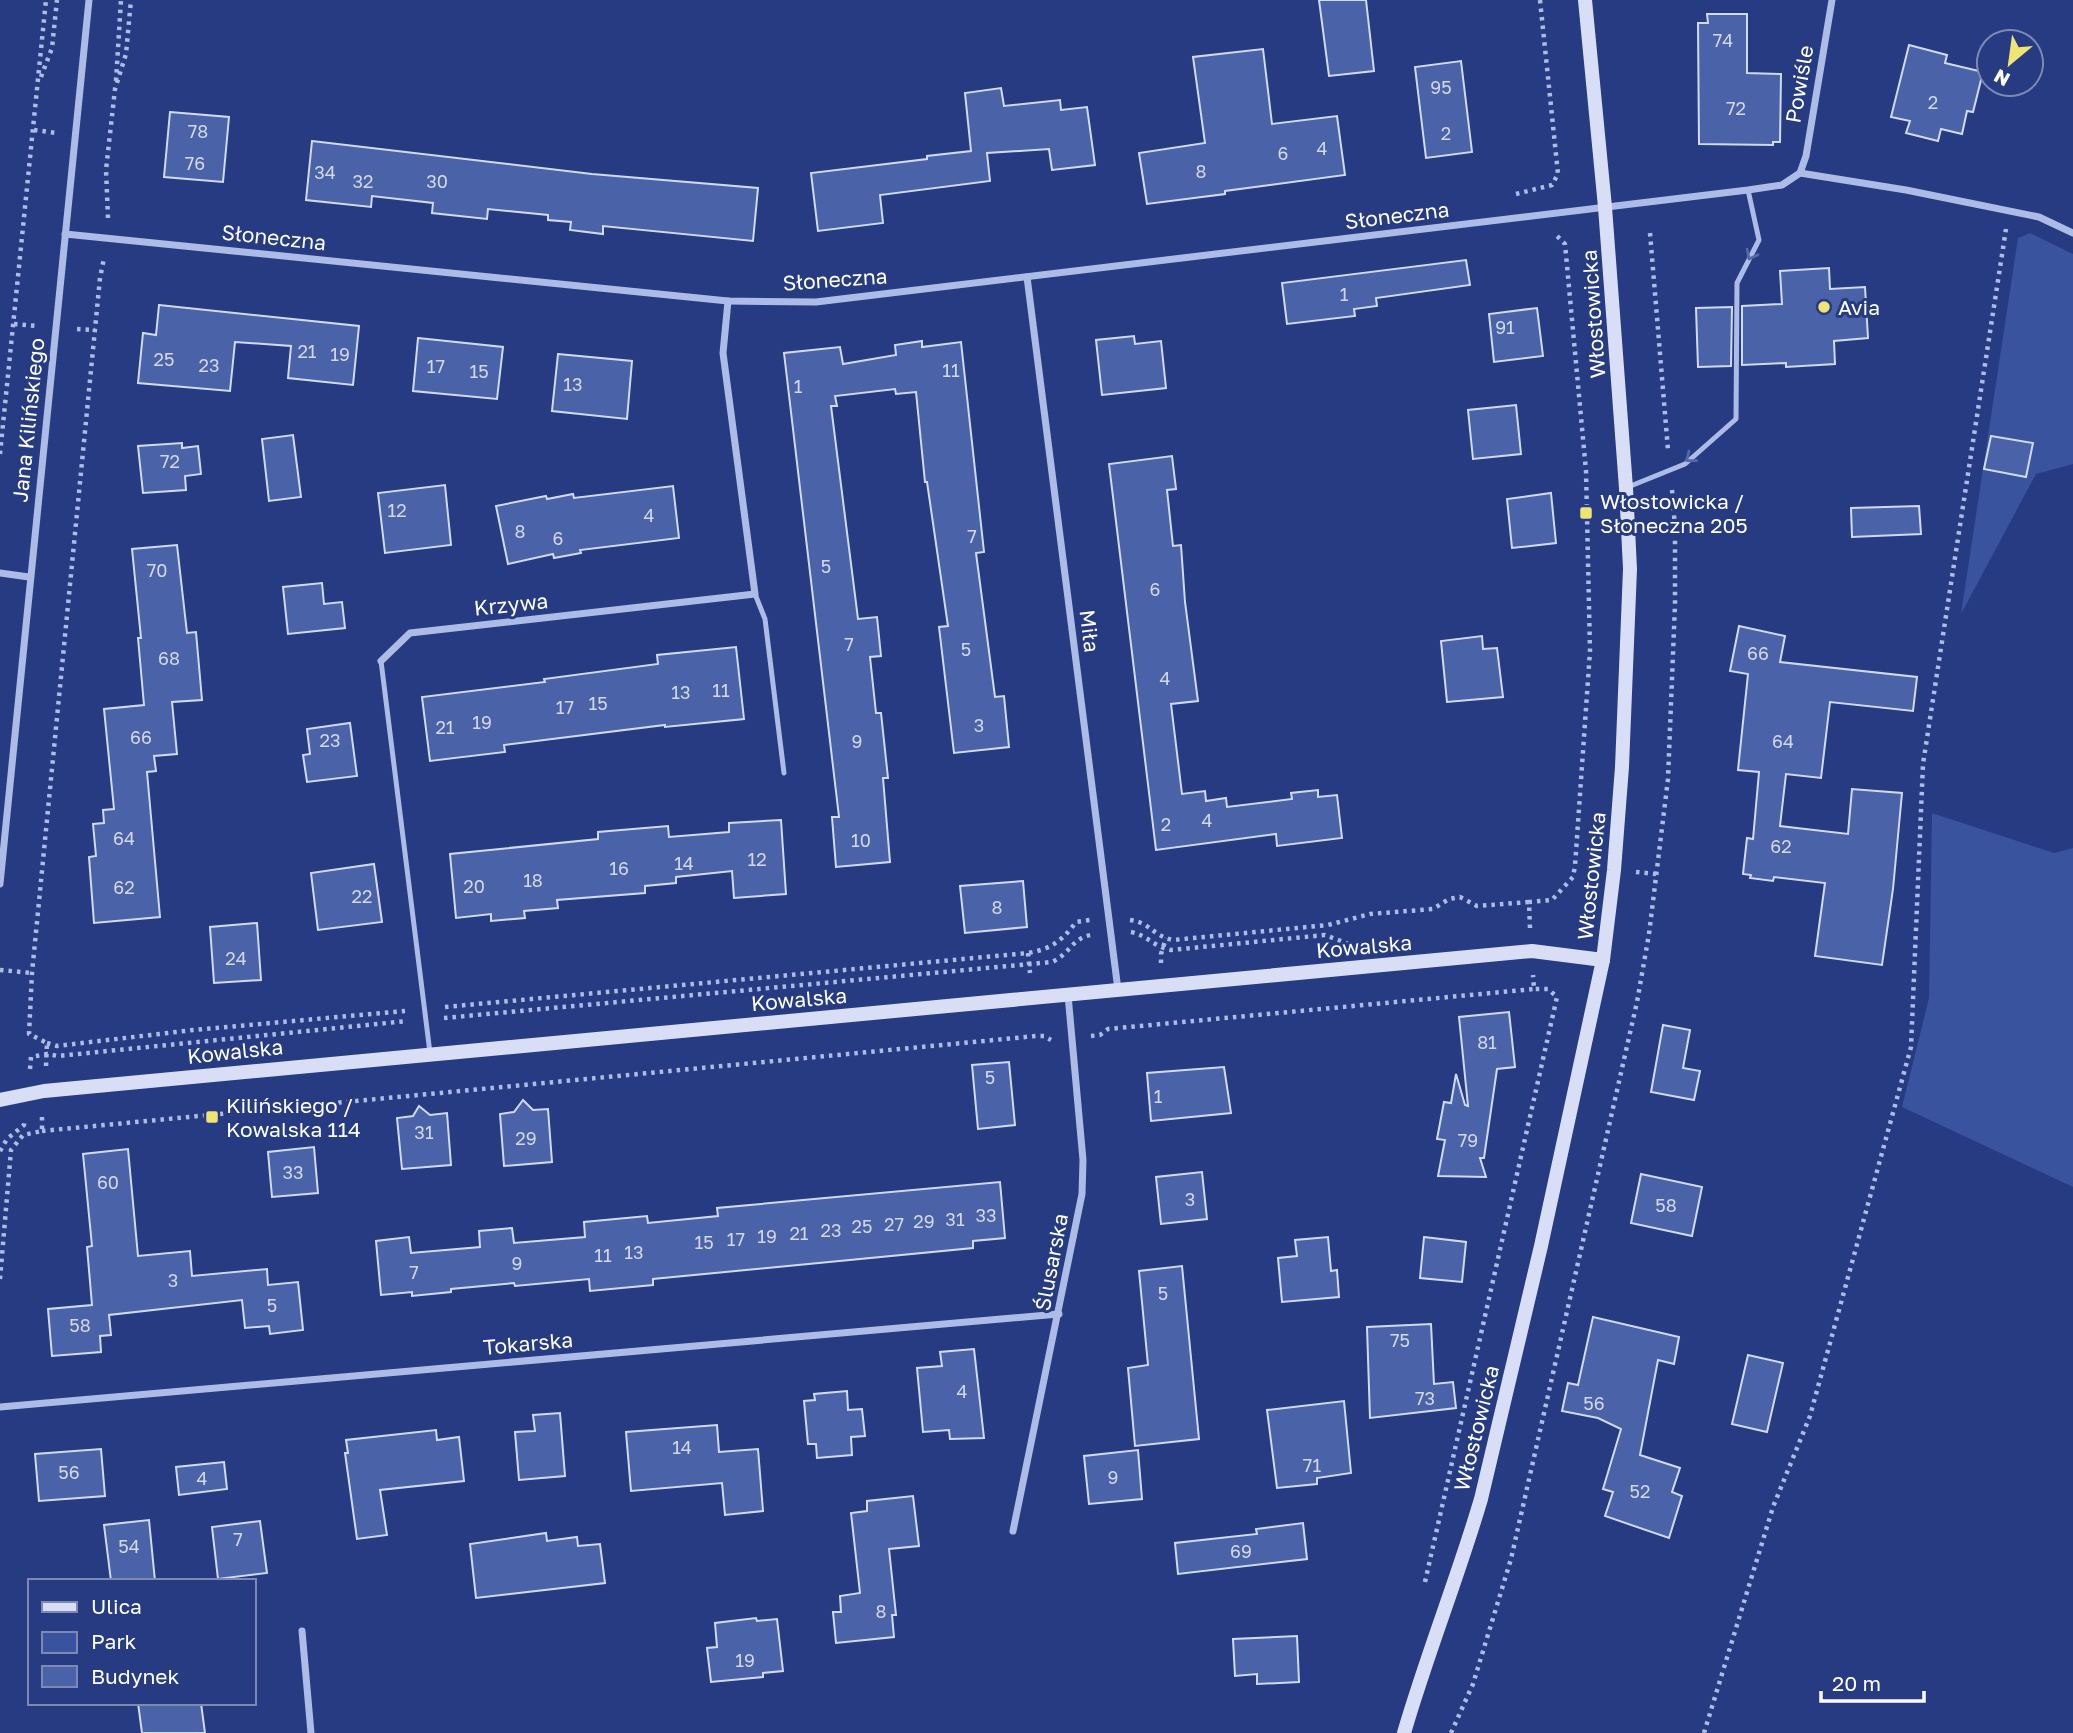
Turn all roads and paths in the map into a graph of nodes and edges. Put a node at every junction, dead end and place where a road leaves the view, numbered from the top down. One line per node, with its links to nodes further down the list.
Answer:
1 (46, 0): 9 (path)
2 (57, 0): 9 (path)
3 (89, 0): 17 (street, Jana Kilińskiego)
4 (121, 0): 10 (path)
5 (131, 0): 10 (path)
6 (1540, 0): 15 (path)
7 (1585, 0): 13 (main road, Włostowicka)
8 (1832, 0): 11 (street, Powiśle)
9 (39, 81): 22 (path)
10 (115, 89): 19 (path)
11 (1800, 173): 12 (street, Słoneczna); 14 (street)
12 (1748, 190): 13 (street, Słoneczna); 23 (lane, one-way to 23)
13 (1605, 206): 15 (street, Słoneczna); 23 (main road, Włostowicka)
14 (2008, 211): 16 (street); 63 (path)
15 (1515, 218): 20 (street, Słoneczna)
16 (2073, 233)
17 (65, 234): 19 (street, Słoneczna); 25 (street, Jana Kilińskiego)
18 (1544, 236): 30 (path)
19 (106, 237): 21 (street, Słoneczna); 37 (path)
20 (1027, 277): 21 (street, Słoneczna); 31 (street, Miła)
21 (728, 301): 26 (street)
22 (0, 454)
23 (1626, 488): 35 (main road, Włostowicka)
24 (0, 573): 25 (street)
25 (29, 577): 29 (street, Jana Kilińskiego)
26 (755, 594): 27 (street, Krzywa); 28 (lane)
27 (382, 661): 41 (lane, Krzywa)
28 (784, 773)
29 (0, 884)
30 (1529, 902): 31 (path); 34 (path)
31 (1109, 918): 32 (street, Miła); 41 (path)
32 (1111, 933): 33 (path); 39 (street, Miła); 42 (path)
33 (1304, 937)
34 (1532, 951): 35 (main road, Kowalska); 38 (path); 39 (main road, Kowalska)
35 (1603, 960): 62 (main road, Włostowicka)
36 (0, 970): 37 (path)
37 (32, 973): 44 (path)
38 (1534, 989): 43 (path); 59 (path)
39 (1118, 990): 40 (main road, Kowalska)
40 (1068, 995): 43 (street, Ślusarska); 45 (main road, Kowalska)
41 (425, 1009): 42 (lane, Krzywa); 44 (path)
42 (426, 1020): 45 (lane, Krzywa); 46 (path)
43 (1072, 1038): 51 (path); 56 (street, Ślusarska)
44 (47, 1043): 46 (path)
45 (430, 1053): 48 (main road, Kowalska)
46 (47, 1054): 47 (path); 48 (path)
47 (31, 1057)
48 (44, 1091): 49 (main road, Kowalska); 51 (path)
49 (0, 1101)
50 (24, 1125): 52 (path)
51 (42, 1131): 54 (path)
52 (0, 1150)
53 (0, 1195): 54 (path)
54 (8, 1195): 55 (path)
55 (0, 1279)
56 (1059, 1314): 57 (street, Tokarska); 58 (street, Ślusarska)
57 (0, 1407)
58 (1013, 1531)
59 (1423, 1592)
60 (302, 1631): 61 (street)
61 (311, 1733)
62 (1404, 1733)
63 (1704, 1733)

